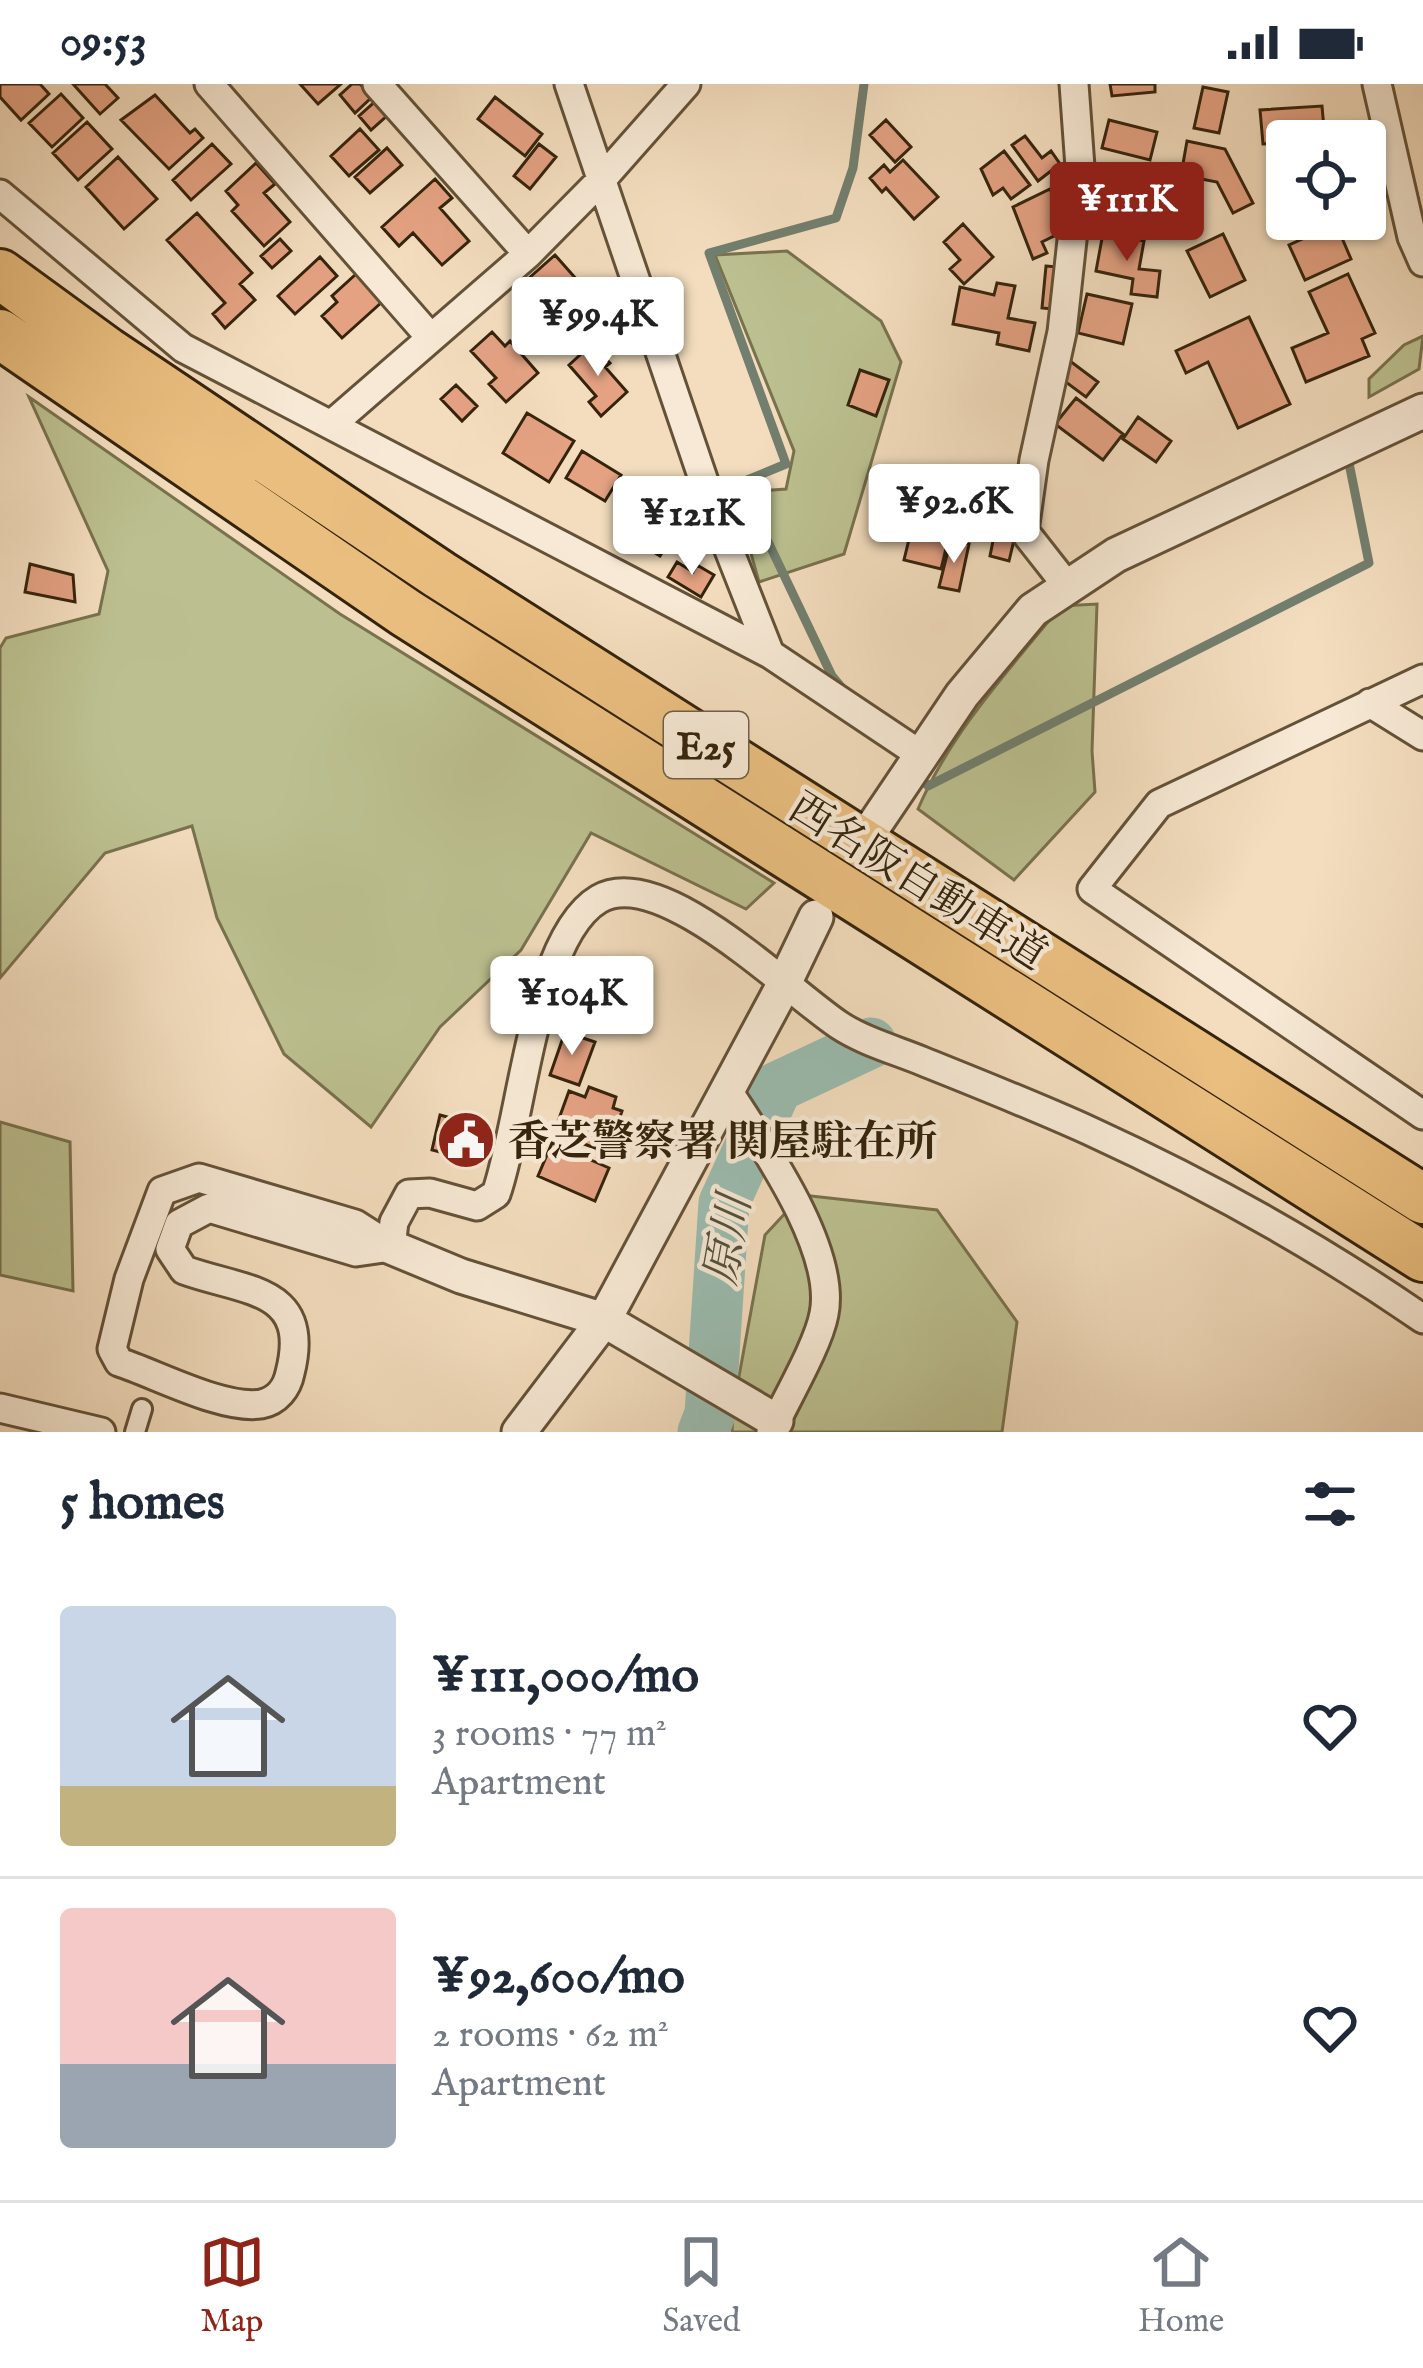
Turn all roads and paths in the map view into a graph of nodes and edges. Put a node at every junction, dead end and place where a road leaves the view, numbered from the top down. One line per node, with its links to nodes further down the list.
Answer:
1 (208, 84): 13 (street)
2 (377, 84): 10 (street)
3 (569, 84): 7 (street)
4 (686, 84): 7 (street)
5 (1074, 84): 16 (street)
6 (1377, 84): 9 (street)
7 (603, 178): 10 (street); 17 (street)
8 (0, 194): 15 (street)
9 (1419, 244)
10 (528, 254): 13 (street)
11 (0, 274): 27 (highway, 西名阪自動車道 / E25)
12 (0, 334): 29 (highway, 西名阪自動車道 / E25)
13 (431, 338): 15 (street)
14 (1423, 411): 16 (street)
15 (331, 425): 17 (street)
16 (1068, 587): 21 (street)
17 (770, 654): 21 (street)
18 (1423, 679): 19 (street)
19 (1370, 703): 20 (street); 26 (street)
20 (1423, 736)
21 (921, 755): 22 (street)
22 (871, 830)
23 (817, 916): 24 (street)
24 (785, 982): 25 (street); 28 (street); 30 (street)
25 (727, 1089): 31 (street); 34 (street)
26 (1419, 1105)
27 (1423, 1199)
28 (392, 1247): 28 (street); 31 (street)
29 (1423, 1258)
30 (1423, 1319)
31 (604, 1320): 34 (street); 37 (street)
32 (0, 1408): 35 (street)
33 (142, 1408): 36 (street)
34 (773, 1426)
35 (101, 1432)
36 (135, 1432)
37 (519, 1432)

